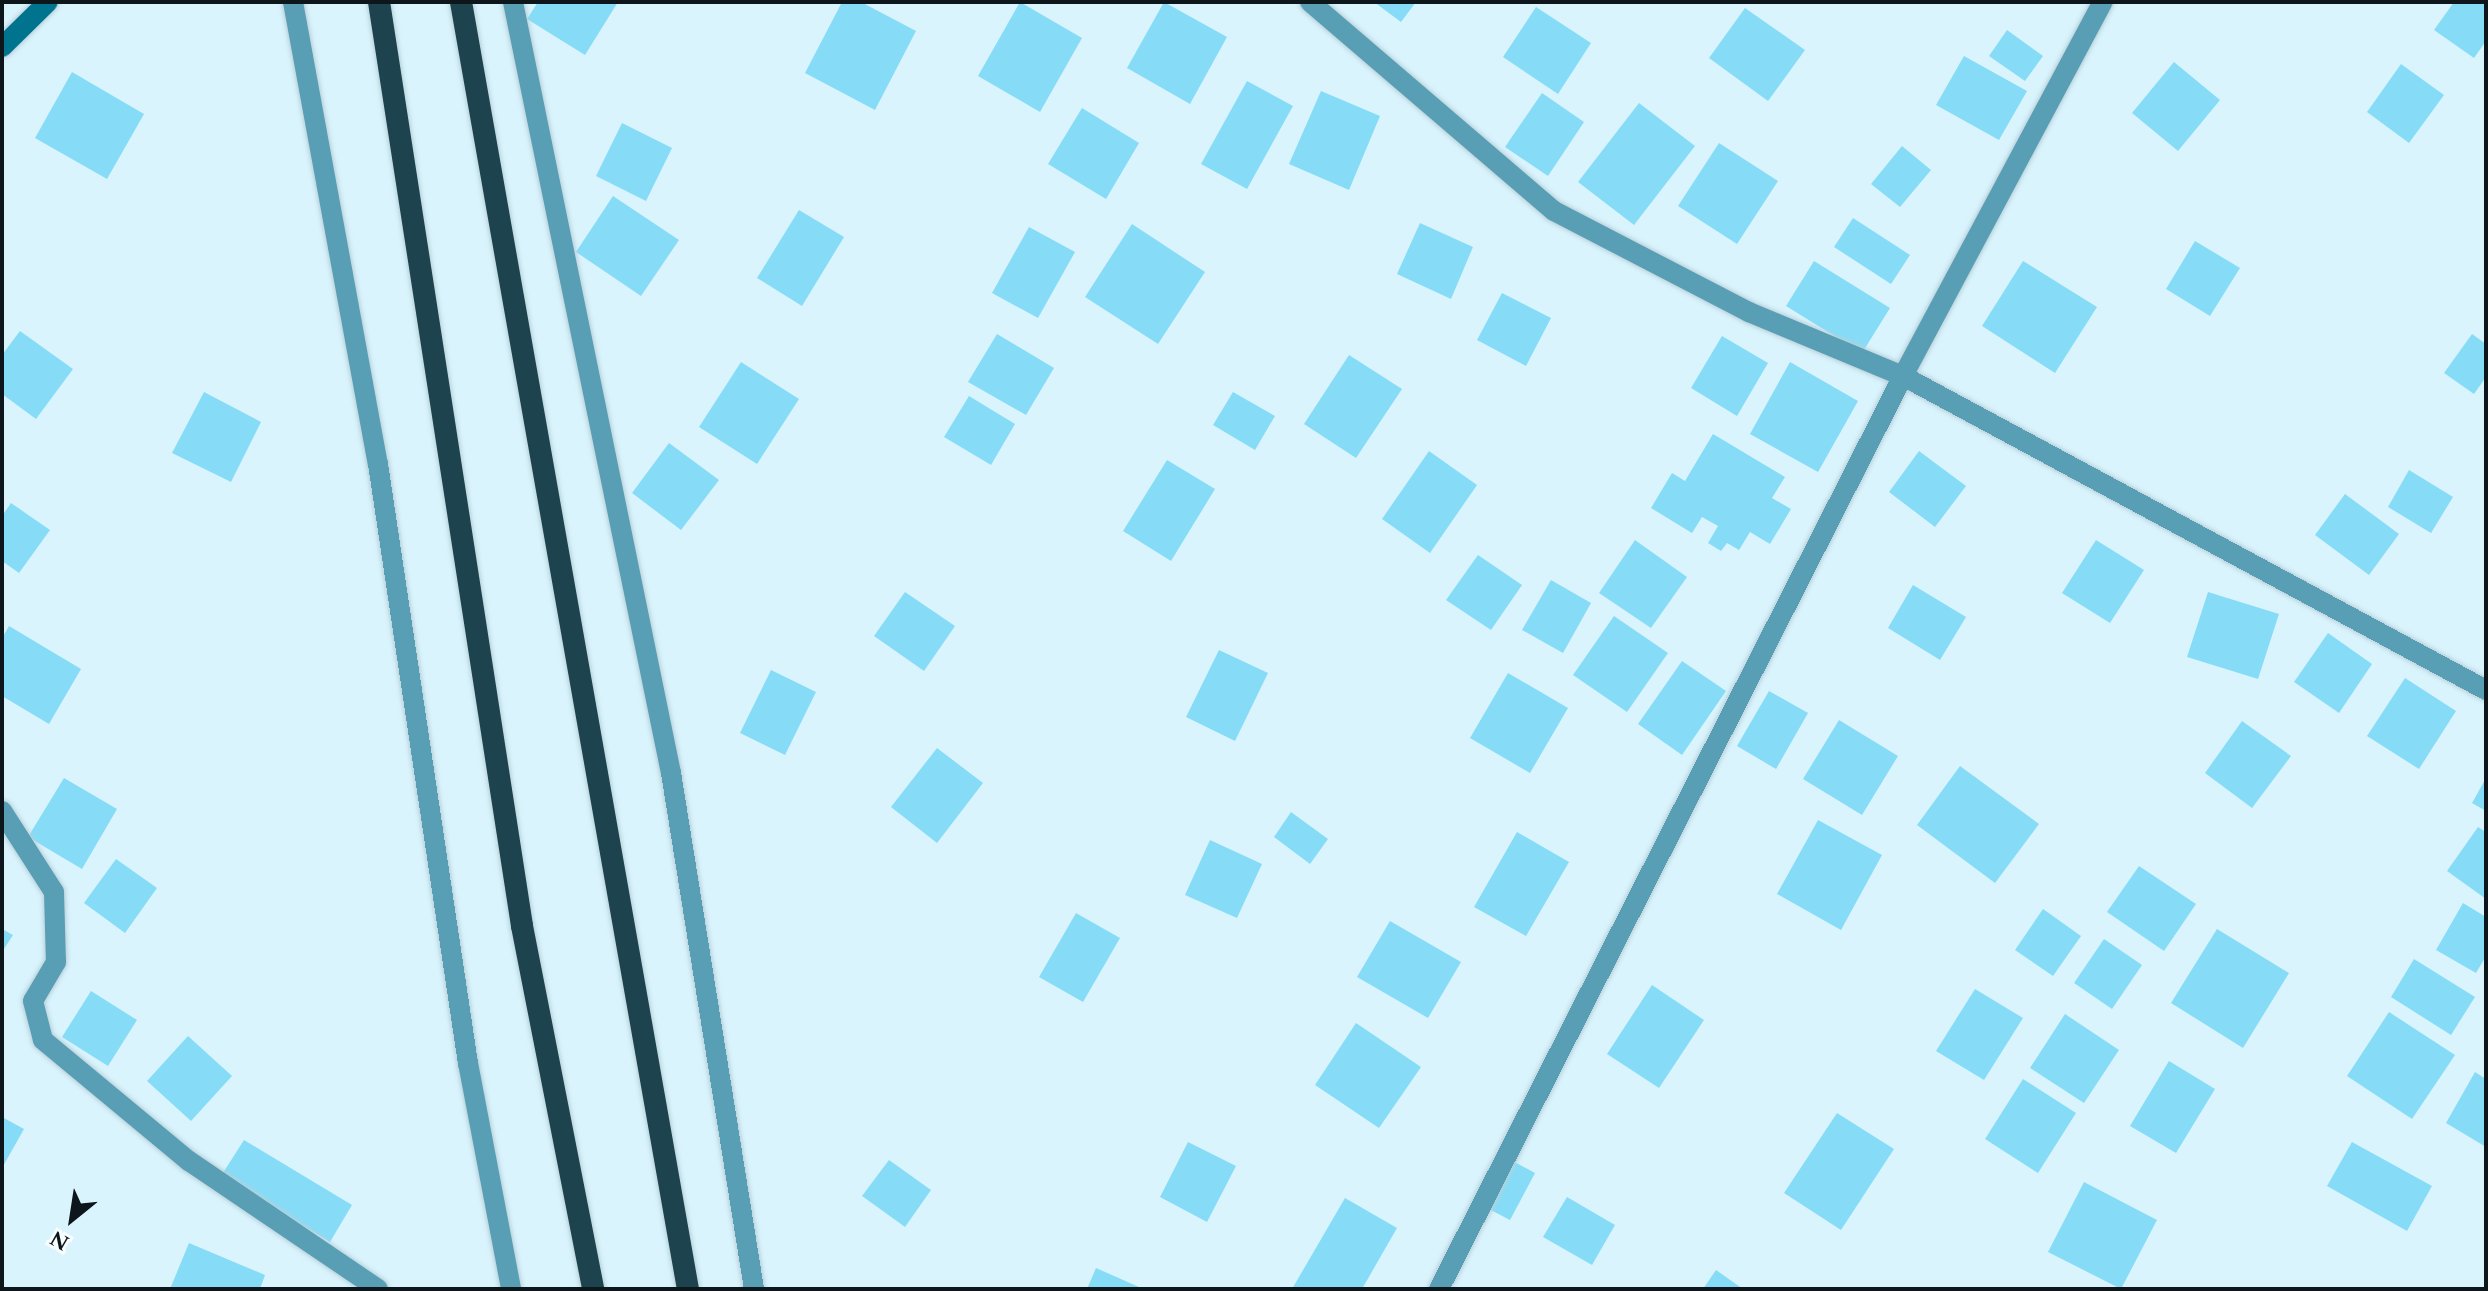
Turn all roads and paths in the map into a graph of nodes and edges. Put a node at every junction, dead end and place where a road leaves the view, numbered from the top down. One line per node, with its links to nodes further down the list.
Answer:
1 (48, 2): 8 (main road)
2 (293, 2): 13 (street)
3 (379, 2): 14 (highway)
4 (461, 2): 15 (highway)
5 (513, 2): 16 (street)
6 (1310, 2): 9 (street)
7 (2103, 2): 9 (street)
8 (2, 47)
9 (1903, 376): 10 (street); 17 (street)
10 (2486, 690)
11 (2, 811): 12 (street)
12 (378, 1289)
13 (511, 1289)
14 (593, 1289)
15 (688, 1289)
16 (754, 1289)
17 (1439, 1289)

